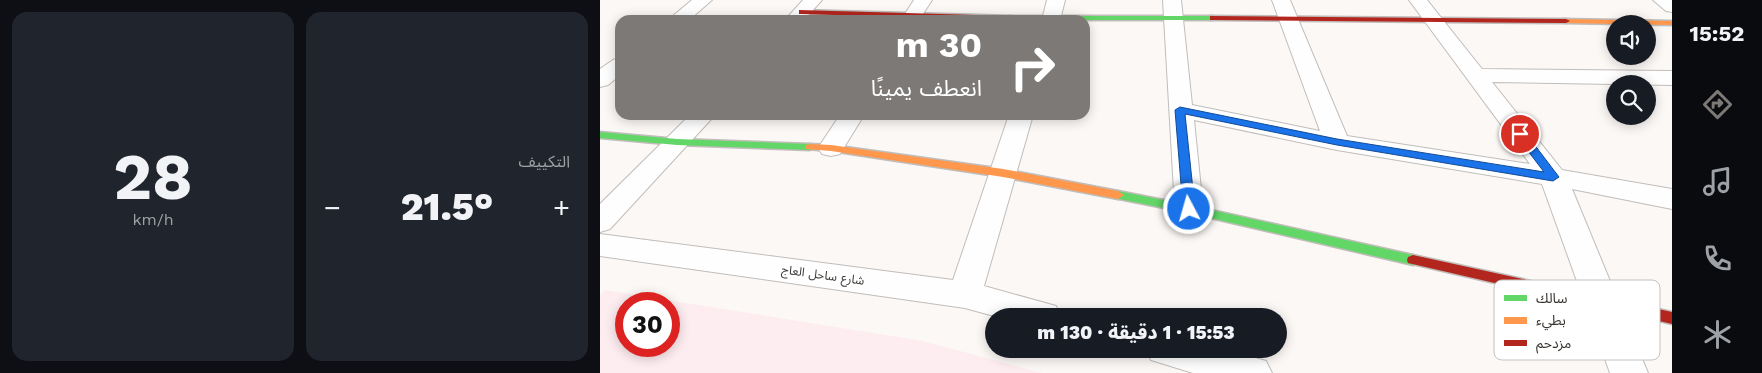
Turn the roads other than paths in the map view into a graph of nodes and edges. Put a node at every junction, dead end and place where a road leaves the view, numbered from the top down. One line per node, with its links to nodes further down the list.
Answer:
1 (703, 0): 10 (street)
2 (1056, 0): 12 (street)
3 (1662, 0): 4 (street)
4 (1672, 7)
5 (1173, 8): 6 (street); 13 (street); 21 (street)
6 (1284, 9): 7 (street); 27 (street)
7 (1425, 9): 14 (street); 18 (street)
8 (803, 11): 9 (street)
9 (915, 12): 11 (street)
10 (684, 15)
11 (973, 15)
12 (1052, 15)
13 (1090, 15)
14 (1672, 23)
15 (600, 54): 16 (street)
16 (615, 55)
17 (615, 68): 20 (street)
18 (1476, 75): 19 (street); 30 (street)
19 (1672, 78)
20 (600, 80)
21 (1180, 110): 27 (street); 32 (street)
22 (698, 120): 26 (street)
23 (849, 120): 28 (street)
24 (1019, 120): 29 (street)
25 (600, 135): 26 (street)
26 (677, 142): 28 (street); 33 (street)
27 (1337, 142): 30 (street)
28 (831, 148): 29 (street)
29 (1002, 173): 32 (street); 37 (street)
30 (1553, 177): 31 (street); 36 (street)
31 (1672, 199)
32 (1189, 209): 35 (street)
33 (600, 222)
34 (600, 245): 37 (street, شارع ساحل العاج)
35 (1499, 280)
36 (1594, 280)
37 (965, 295): 38 (street, شارع ساحل العاج)
38 (1014, 308)
39 (1197, 358): 41 (street)
40 (1624, 360): 42 (street)
41 (1253, 373)
42 (1629, 373)

